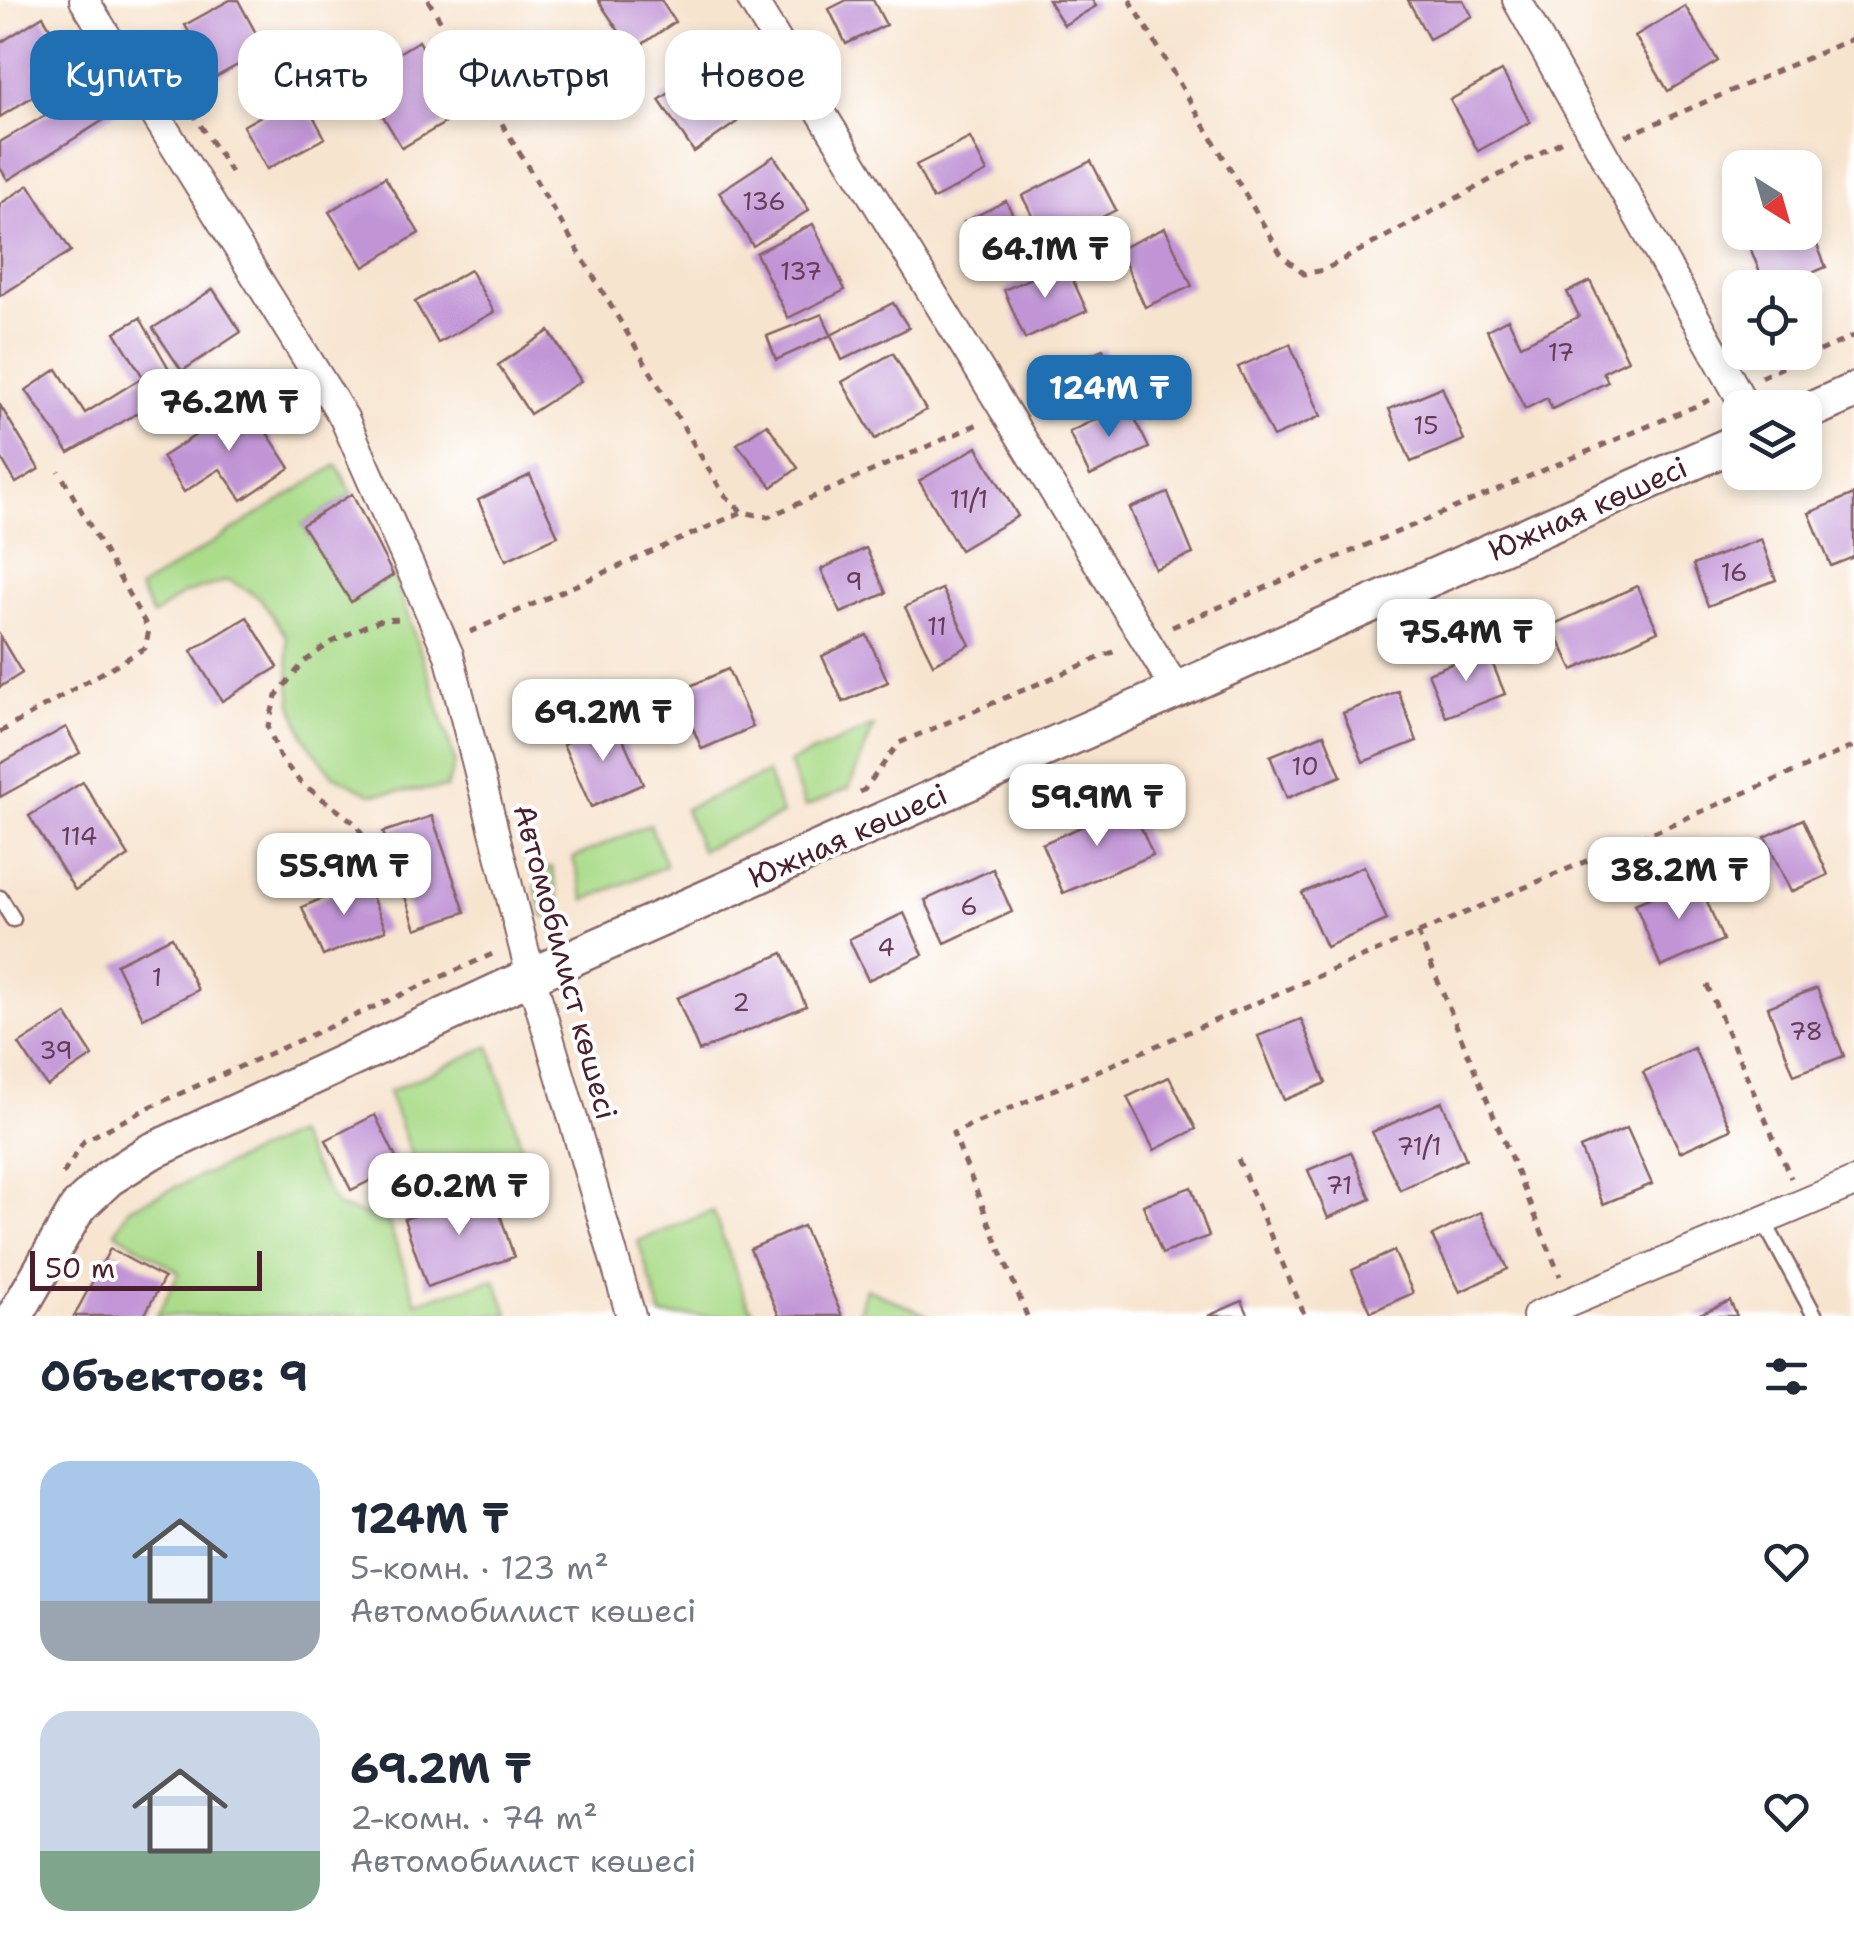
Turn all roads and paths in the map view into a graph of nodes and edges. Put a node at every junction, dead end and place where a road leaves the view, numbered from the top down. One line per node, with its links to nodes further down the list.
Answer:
1 (84, 0): 18 (street, Автомобилист көшесі)
2 (428, 0): 17 (path)
3 (752, 0): 14 (street)
4 (1130, 0): 7 (path)
5 (1517, 0): 7 (street)
6 (1854, 38): 7 (path)
7 (1594, 137): 9 (street)
8 (1854, 336): 10 (path)
9 (1736, 390)
10 (1755, 390)
11 (1854, 391): 13 (street)
12 (1722, 405): 19 (path)
13 (1822, 405)
14 (1006, 411): 17 (path); 19 (street)
15 (1722, 450): 20 (street, Южная көшесі)
16 (59, 471): 21 (path)
17 (742, 512): 18 (path)
18 (442, 638): 24 (path); 28 (street, Автомобилист көшесі)
19 (1144, 639): 20 (street); 23 (path)
20 (1176, 691): 29 (street, Южная көшесі)
21 (0, 732)
22 (1854, 746): 27 (path)
23 (846, 798)
24 (367, 865)
25 (0, 898): 26 (lane)
26 (14, 919)
27 (1418, 933): 36 (path); 39 (path)
28 (523, 940): 29 (street, Автомобилист көшесі); 32 (path)
29 (531, 976): 37 (street, Южная көшесі); 38 (street, Автомобилист көшесі)
30 (1707, 985): 34 (path)
31 (1238, 1158): 40 (path)
32 (63, 1173)
33 (1854, 1182): 34 (street)
34 (1802, 1203): 35 (street)
35 (1764, 1220): 36 (street); 42 (lane)
36 (1570, 1302): 41 (street)
37 (15, 1316)
38 (632, 1316)
39 (1027, 1316)
40 (1305, 1316)
41 (1537, 1316)
42 (1815, 1316)

